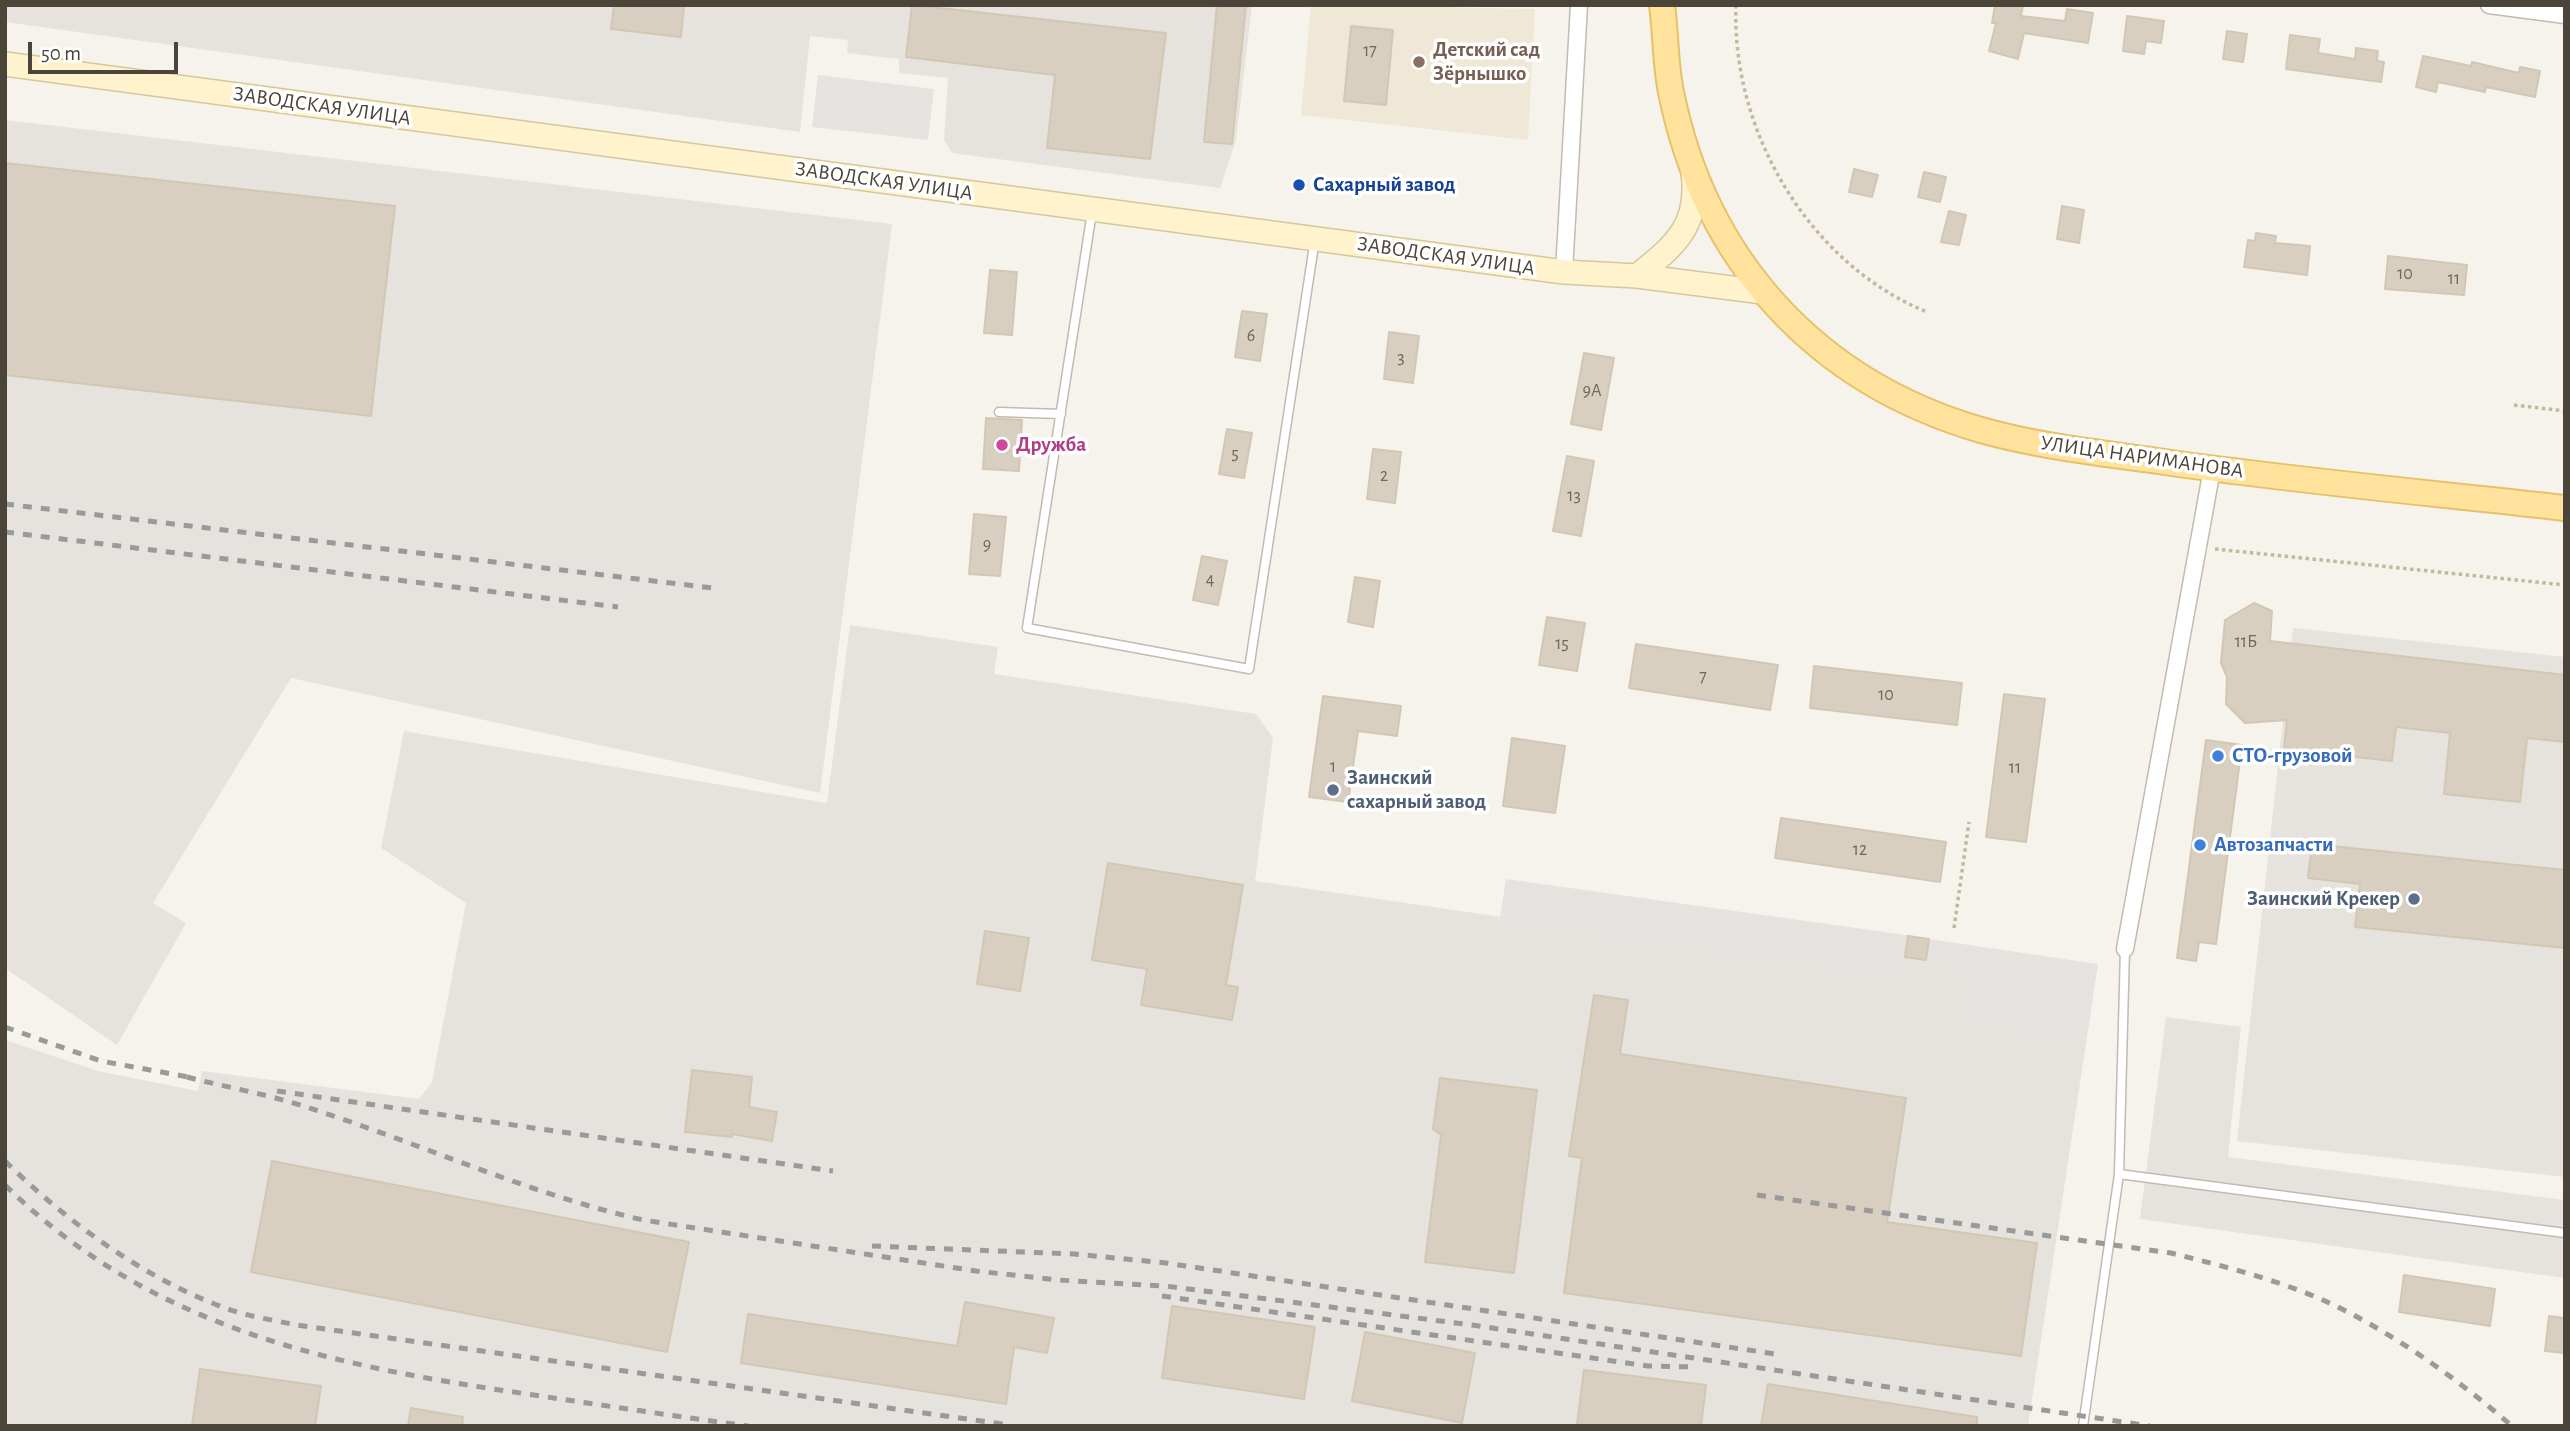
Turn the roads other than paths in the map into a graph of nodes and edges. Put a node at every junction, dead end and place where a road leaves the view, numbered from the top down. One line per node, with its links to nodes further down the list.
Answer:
1 (1579, 5): 9 (street)
2 (1662, 5): 6 (main road, УЛИЦА НАРИМАНОВА)
3 (2489, 5): 4 (street)
4 (2565, 15)
5 (5, 64): 7 (main road, ЗАВОДСКАЯ УЛИЦА)
6 (1692, 166): 10 (main road); 11 (main road, УЛИЦА НАРИМАНОВА)
7 (1092, 209): 8 (main road, ЗАВОДСКАЯ УЛИЦА); 13 (lane)
8 (1315, 238): 9 (main road, ЗАВОДСКАЯ УЛИЦА); 13 (lane)
9 (1564, 272): 10 (main road, ЗАВОДСКАЯ УЛИЦА)
10 (1637, 276): 11 (main road, ЗАВОДСКАЯ УЛИЦА)
11 (1763, 292): 14 (main road, УЛИЦА НАРИМАНОВА)
12 (999, 412): 13 (lane)
13 (1061, 414)
14 (2212, 469): 15 (main road, УЛИЦА НАРИМАНОВА); 16 (street)
15 (2565, 508)
16 (2125, 949): 17 (lane)
17 (2119, 1174): 18 (lane); 19 (lane)
18 (2565, 1233)
19 (2082, 1426)

